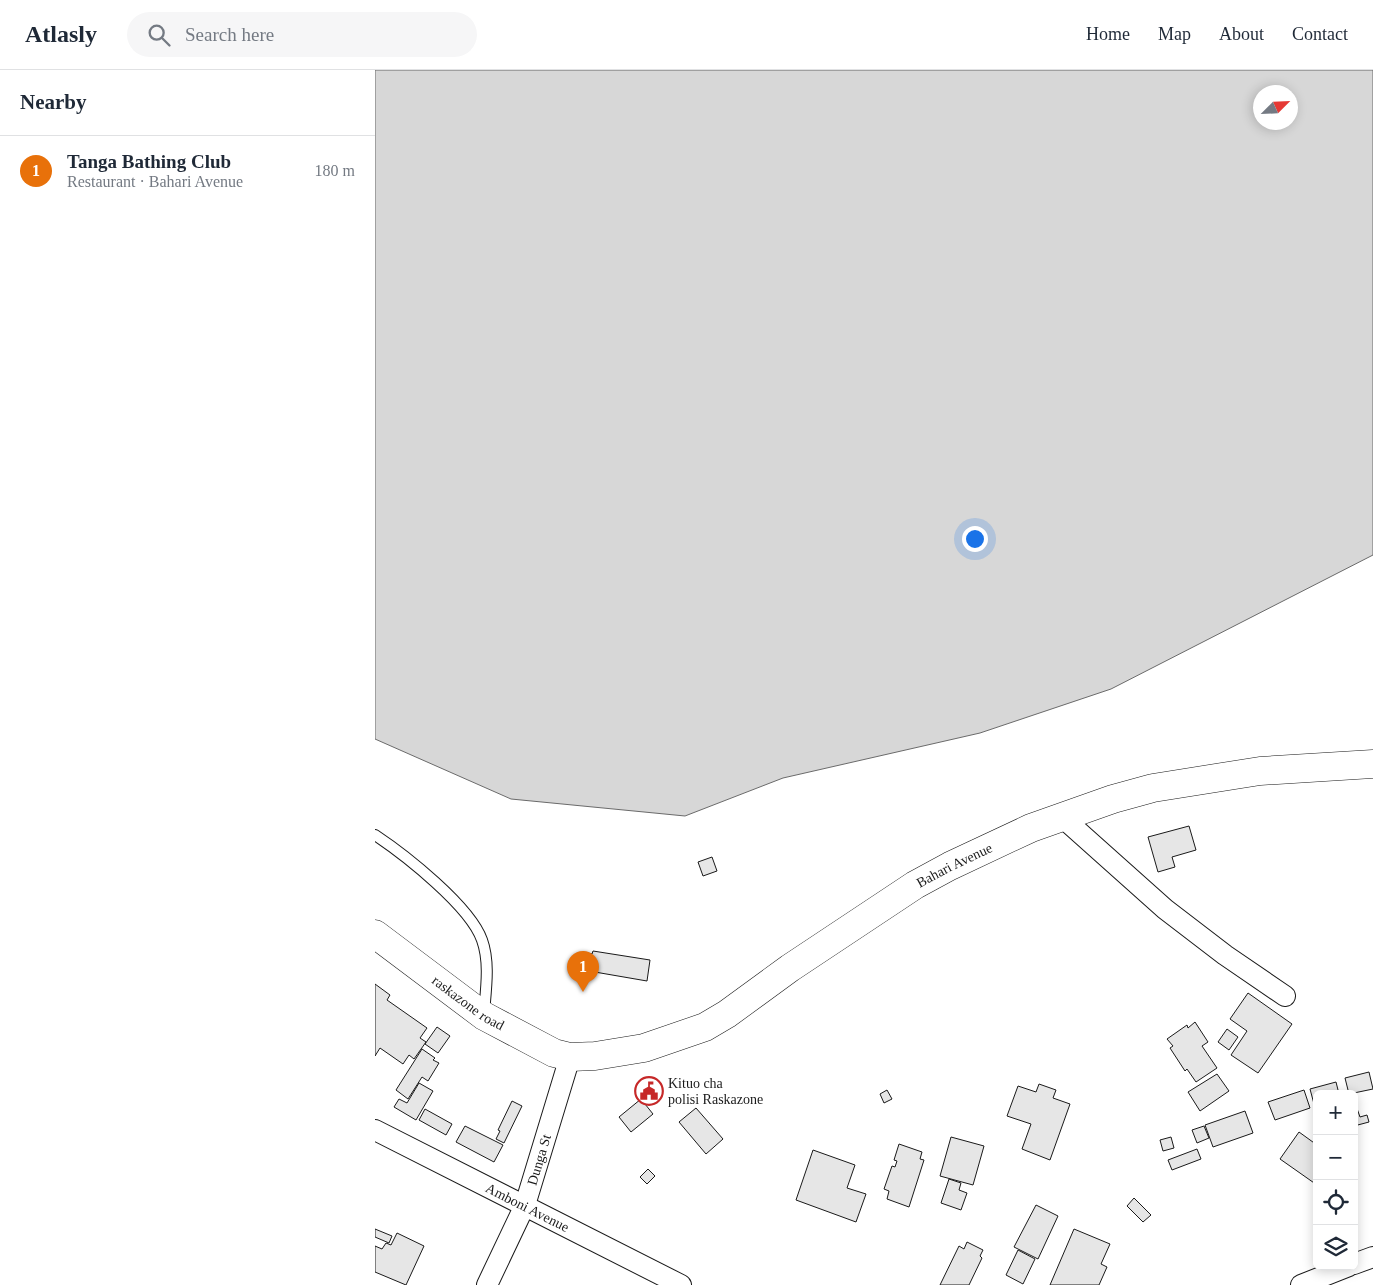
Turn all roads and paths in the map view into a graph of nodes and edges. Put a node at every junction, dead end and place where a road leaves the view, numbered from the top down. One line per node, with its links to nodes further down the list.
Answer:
1 (1373, 764): 2 (street, Bahari Avenue)
2 (1062, 817): 5 (street); 7 (street, Bahari Avenue)
3 (375, 835): 6 (lane)
4 (375, 934): 6 (street, raskazone road)
5 (1285, 996)
6 (484, 1016): 7 (street, raskazone road)
7 (570, 1057): 9 (street, Dunga St)
8 (375, 1130): 9 (street, Amboni Avenue)
9 (525, 1205): 13 (street, Dunga St); 14 (street, Amboni Avenue)
10 (1373, 1257): 11 (street)
11 (1358, 1263)
12 (1339, 1270): 15 (street)
13 (487, 1285)
14 (681, 1285)
15 (1301, 1285)

